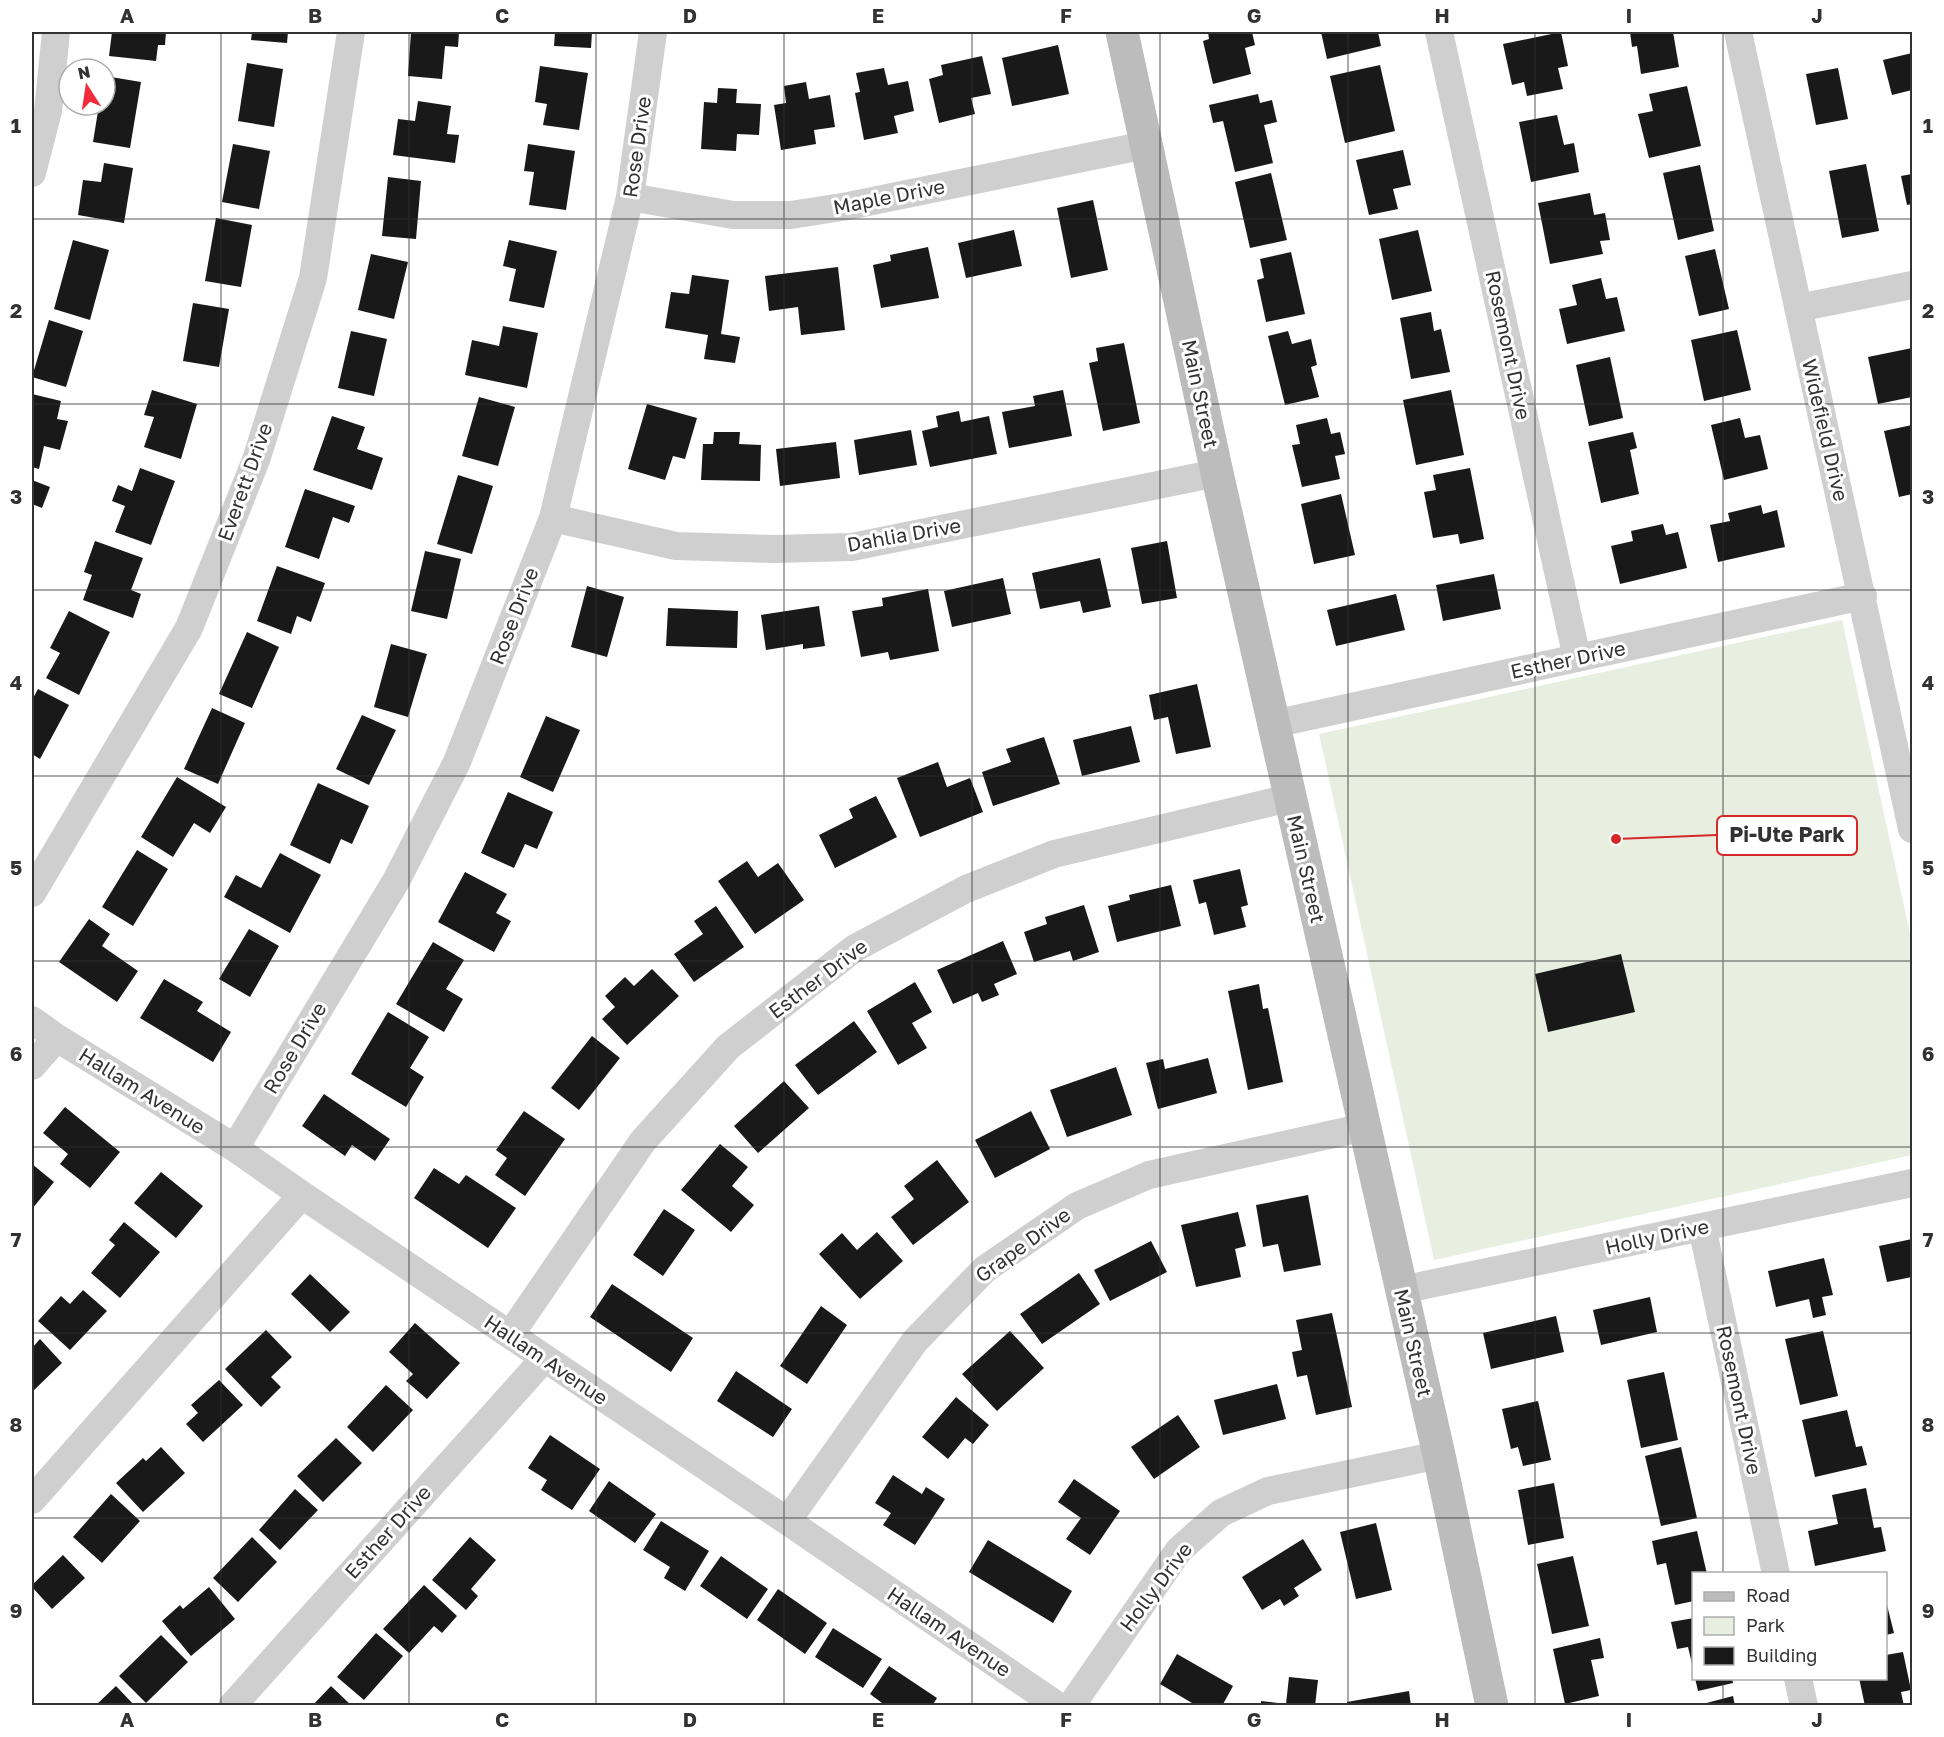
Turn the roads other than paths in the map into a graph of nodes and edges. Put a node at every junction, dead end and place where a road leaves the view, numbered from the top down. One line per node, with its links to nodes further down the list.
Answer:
1 (56, 32): 8 (street)
2 (351, 32): 19 (street, Everett Drive)
3 (653, 32): 9 (street, Rose Drive)
4 (1122, 32): 7 (main road, Main Street)
5 (1439, 32): 15 (street, Rosemont Drive)
6 (1738, 32): 11 (street, Widefield Drive)
7 (1146, 146): 9 (street, Maple Drive); 12 (main road, Main Street)
8 (32, 174)
9 (630, 197): 13 (street, Rose Drive)
10 (1912, 285): 11 (street)
11 (1798, 308): 14 (street, Widefield Drive)
12 (1217, 473): 13 (street, Dahlia Drive); 16 (main road, Main Street)
13 (553, 518): 24 (street, Rose Drive)
14 (1863, 596): 15 (street, Esther Drive); 18 (street, Widefield Drive)
15 (1577, 658): 16 (street, Esther Drive)
16 (1274, 724): 17 (main road, Main Street)
17 (1289, 798): 23 (main road, Main Street); 29 (street, Esther Drive)
18 (1912, 829)
19 (32, 893)
20 (32, 1020): 21 (street, Hallam Avenue)
21 (57, 1038): 22 (street); 24 (street, Hallam Avenue)
22 (32, 1066)
23 (1365, 1127): 28 (main road, Main Street); 33 (street, Grape Drive)
24 (235, 1148): 26 (street, Hallam Avenue)
25 (1912, 1183): 27 (street, Holly Drive)
26 (302, 1195): 29 (street, Hallam Avenue); 32 (street)
27 (1702, 1227): 28 (street, Holly Drive); 34 (street, Rosemont Drive)
28 (1401, 1290): 31 (main road, Main Street)
29 (510, 1335): 30 (street, Hallam Avenue)
30 (544, 1359): 33 (street, Hallam Avenue); 36 (street, Esther Drive)
31 (1439, 1455): 38 (street, Holly Drive); 39 (main road, Main Street)
32 (32, 1500)
33 (787, 1521): 37 (street, Hallam Avenue)
34 (1776, 1572)
35 (1798, 1680): 40 (street)
36 (232, 1706)
37 (1058, 1706)
38 (1071, 1706)
39 (1492, 1706)
40 (1804, 1706)

